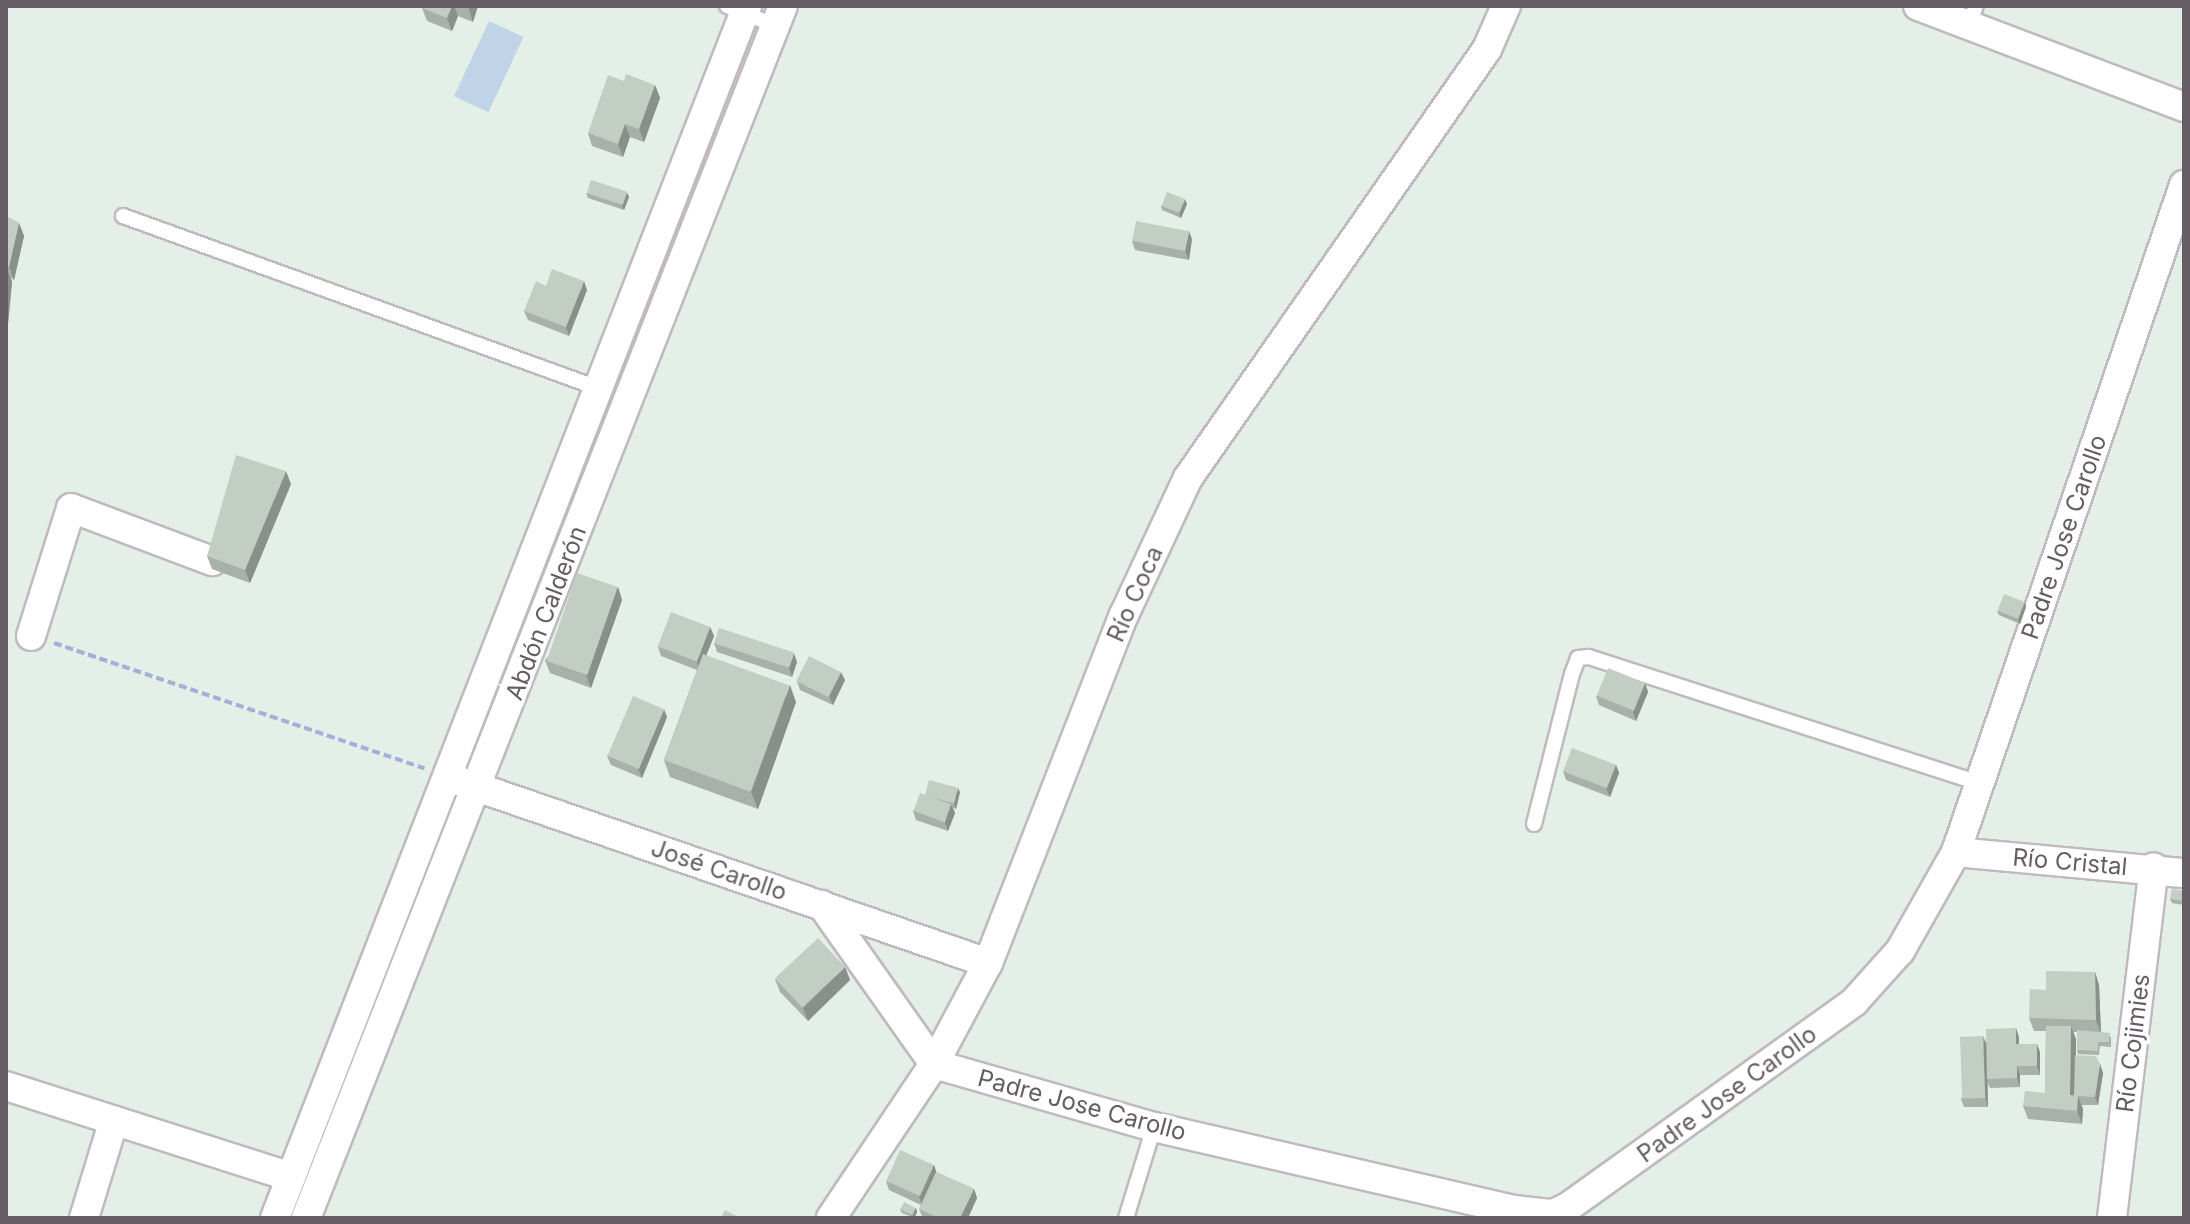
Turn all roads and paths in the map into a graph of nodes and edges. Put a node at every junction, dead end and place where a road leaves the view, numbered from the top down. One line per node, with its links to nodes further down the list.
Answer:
1 (1506, 6): 20 (street, Río Coca)
2 (1918, 6): 5 (street)
3 (739, 8): 4 (lane); 9 (street, Abdón Calderón)
4 (779, 16): 14 (street, Abdón Calderón)
5 (1972, 16): 6 (street)
6 (2184, 107)
7 (2184, 185): 13 (street, Padre Jose Carollo)
8 (123, 216): 9 (lane)
9 (598, 388): 12 (street, Abdón Calderón)
10 (212, 561): 11 (street)
11 (31, 636): 12 (path)
12 (450, 777): 14 (street, José Carollo); 25 (street, Abdón Calderón)
13 (1980, 783): 15 (lane); 16 (street, Padre Jose Carollo)
14 (478, 788): 19 (street, José Carollo); 29 (street, Abdón Calderón)
15 (1534, 824)
16 (1956, 852): 17 (street, Río Cristal); 26 (street, Padre Jose Carollo)
17 (2154, 868): 18 (street, Río Cristal); 32 (street, Río Cojimies)
18 (2184, 873)
19 (822, 905): 20 (street, José Carollo); 21 (street)
20 (988, 963): 21 (street, Río Coca)
21 (934, 1064): 24 (street, Padre Jose Carollo); 30 (street, Río Coca)
22 (6, 1086): 23 (street)
23 (114, 1120): 25 (street); 27 (street)
24 (1154, 1127): 26 (street, Padre Jose Carollo); 31 (lane)
25 (291, 1177): 28 (street, Abdón Calderón)
26 (1555, 1216)
27 (84, 1218)
28 (275, 1218)
29 (306, 1218)
30 (831, 1218)
31 (1126, 1218)
32 (2112, 1218)

